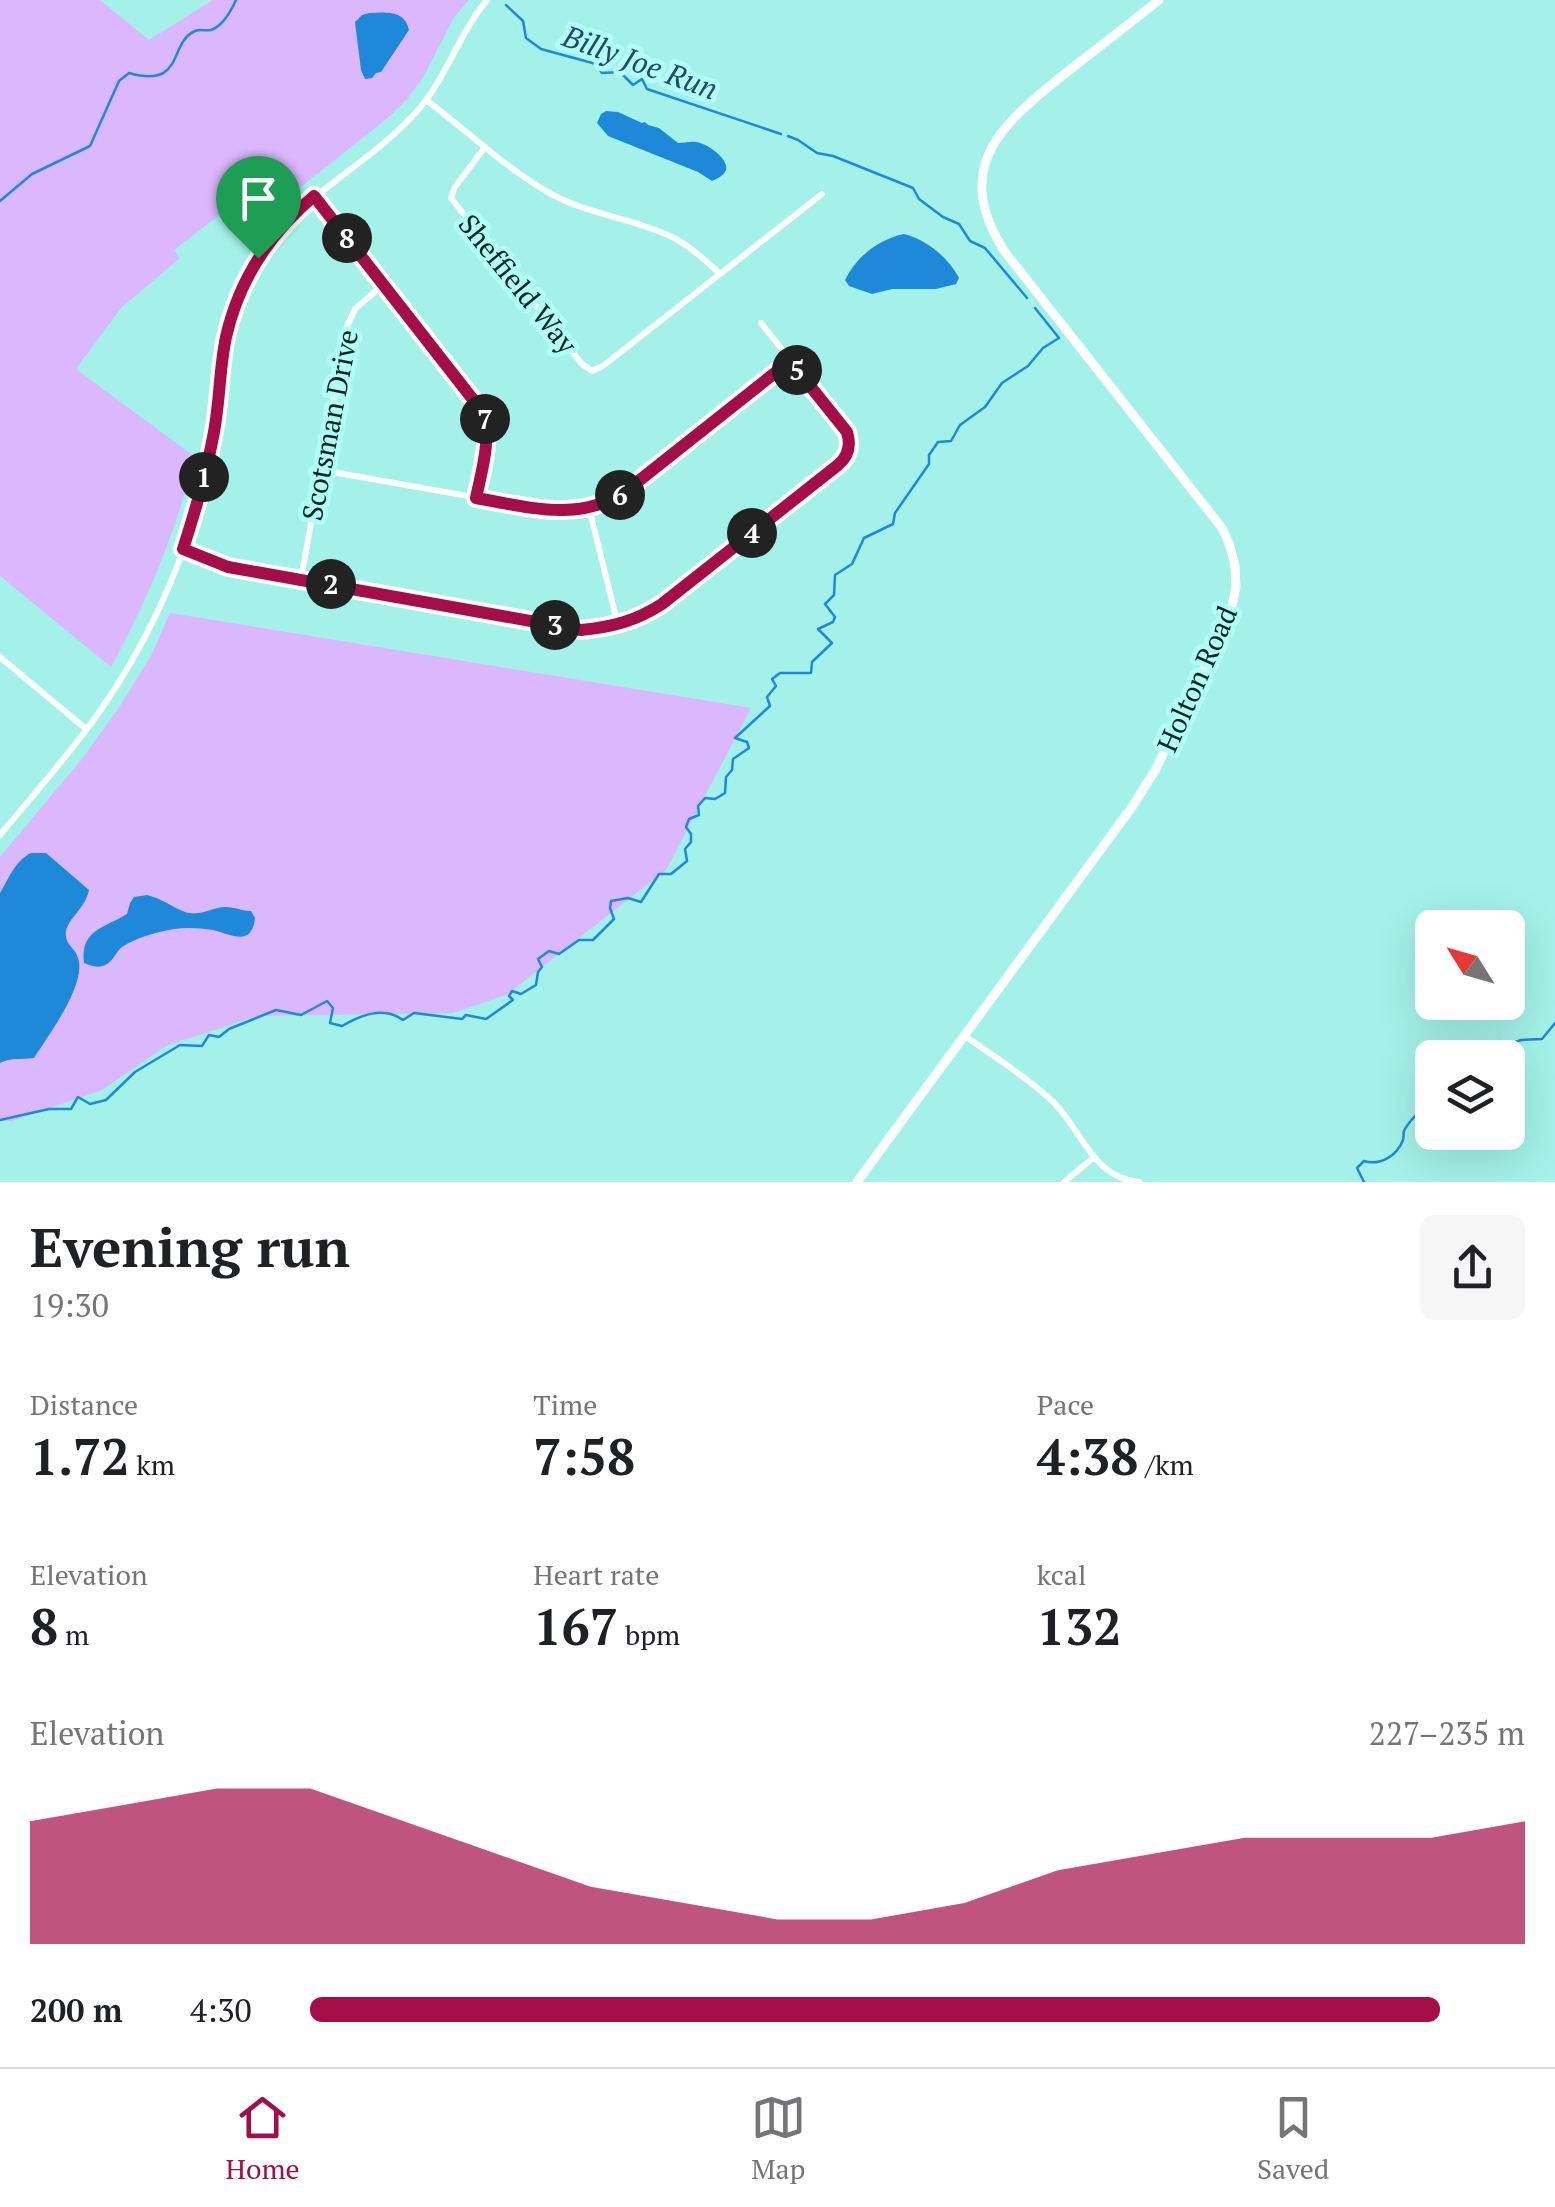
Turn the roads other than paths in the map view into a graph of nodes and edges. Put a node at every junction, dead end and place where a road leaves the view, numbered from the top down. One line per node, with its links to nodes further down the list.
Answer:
1 (486, 0): 3 (street)
2 (1159, 0): 20 (street, Holton Road)
3 (426, 100): 4 (street); 6 (street)
4 (485, 146): 7 (street); 7 (street, Sheffield Way)
5 (822, 194): 7 (street)
6 (314, 196): 8 (street); 14 (street)
7 (720, 274)
8 (384, 284): 11 (street, Scotsman Drive); 12 (street)
9 (761, 323): 10 (street)
10 (790, 361): 13 (street); 16 (street)
11 (321, 470): 12 (street); 15 (street, Scotsman Drive)
12 (476, 498): 13 (street)
13 (589, 508): 16 (street)
14 (183, 549): 15 (street); 18 (street)
15 (301, 579): 16 (street)
16 (618, 625)
17 (0, 657): 18 (street)
18 (86, 730): 19 (street)
19 (0, 835)
20 (966, 1036): 21 (street); 22 (street, Holton Road)
21 (1093, 1158): 23 (street); 24 (street)
22 (858, 1182)
23 (1064, 1182)
24 (1139, 1182)

